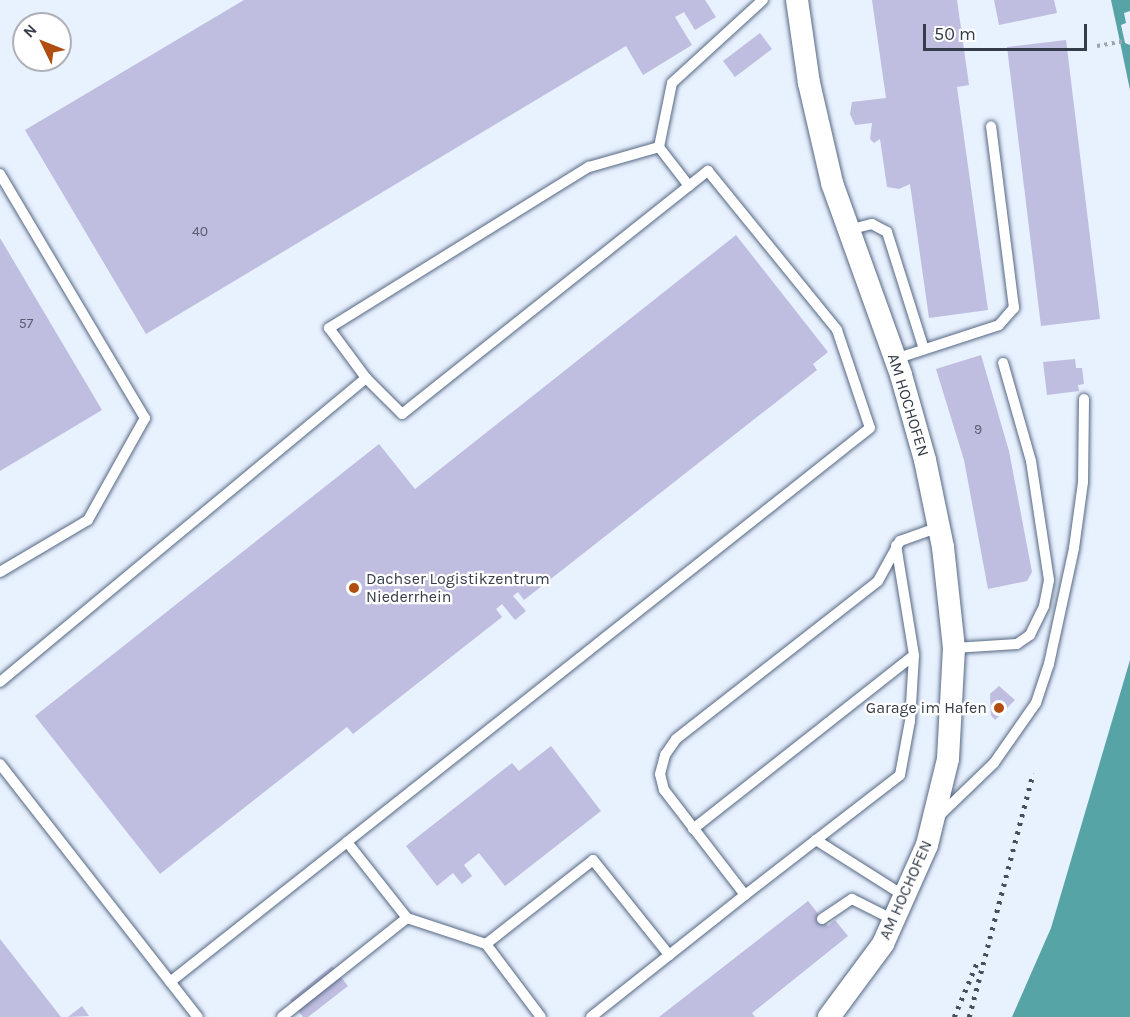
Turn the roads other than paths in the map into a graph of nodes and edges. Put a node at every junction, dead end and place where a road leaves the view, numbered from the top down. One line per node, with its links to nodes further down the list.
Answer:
1 (763, 0): 4 (lane)
2 (797, 0): 7 (street, AM HOCHOFEN)
3 (992, 126): 8 (lane)
4 (659, 147): 6 (lane); 11 (lane)
5 (0, 174): 15 (lane)
6 (689, 186): 11 (lane); 23 (lane)
7 (848, 230): 8 (lane); 9 (street, AM HOCHOFEN)
8 (924, 349): 9 (lane)
9 (895, 358): 13 (street, AM HOCHOFEN)
10 (1003, 363): 16 (lane)
11 (366, 378): 18 (lane)
12 (1084, 399): 20 (lane, AM HOCHOFEN)
13 (939, 527): 14 (lane); 16 (street, AM HOCHOFEN)
14 (896, 545): 17 (lane); 21 (lane)
15 (0, 572)
16 (954, 648): 20 (street, AM HOCHOFEN)
17 (914, 655): 21 (lane); 22 (lane)
18 (0, 682)
19 (0, 764): 31 (lane)
20 (935, 819): 25 (street, AM HOCHOFEN)
21 (693, 829): 24 (lane)
22 (816, 840): 24 (lane); 25 (lane)
23 (347, 842): 26 (lane); 31 (lane)
24 (745, 895): 30 (lane)
25 (907, 897): 28 (street, AM HOCHOFEN)
26 (407, 918): 29 (lane); 33 (lane)
27 (822, 919): 28 (lane)
28 (896, 921): 36 (street, AM HOCHOFEN)
29 (486, 944): 30 (lane); 34 (lane)
30 (669, 955): 35 (lane)
31 (170, 982): 32 (lane)
32 (198, 1017)
33 (282, 1017)
34 (541, 1017)
35 (591, 1017)
36 (830, 1017)

